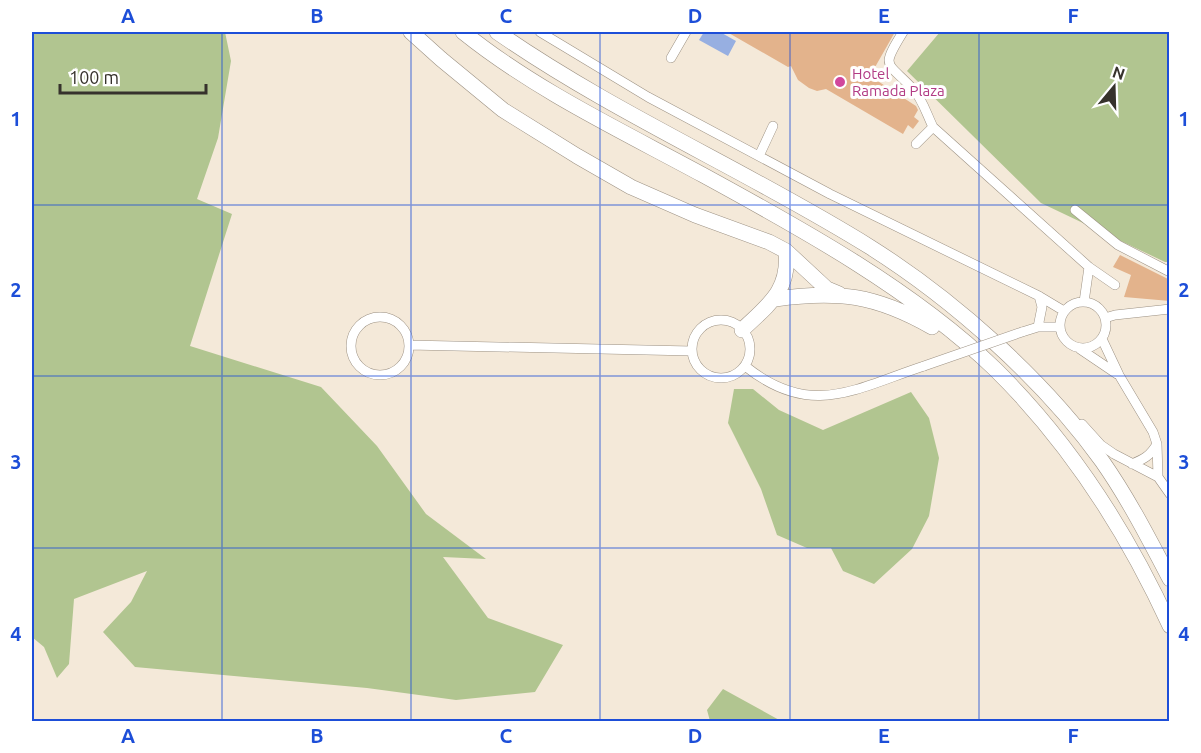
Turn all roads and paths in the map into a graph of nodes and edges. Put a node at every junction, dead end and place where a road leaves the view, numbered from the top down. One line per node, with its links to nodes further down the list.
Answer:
1 (411, 32): 13 (highway)
2 (463, 32): 35 (highway)
3 (497, 32): 31 (highway)
4 (540, 32): 11 (street)
5 (686, 32): 7 (street)
6 (903, 32): 9 (street)
7 (671, 58)
8 (773, 126): 11 (street)
9 (933, 127): 10 (street); 14 (street)
10 (916, 144)
11 (759, 156): 18 (street)
12 (1075, 210): 15 (street)
13 (786, 251): 17 (highway); 19 (highway)
14 (1089, 267): 16 (street); 20 (street)
15 (1170, 272)
16 (1115, 285)
17 (839, 294): 19 (highway); 35 (highway)
18 (1040, 296): 22 (street); 24 (street)
19 (775, 299): 26 (highway)
20 (1084, 302): 22 (street); 23 (street)
21 (1170, 309): 23 (street)
22 (1064, 311): 25 (street)
23 (1105, 318): 27 (street)
24 (1038, 327): 25 (street); 32 (street, bridge)
25 (1059, 327): 29 (street)
26 (742, 330): 30 (street); 32 (street)
27 (1102, 339): 29 (street); 33 (street)
28 (409, 345): 28 (street); 30 (street)
29 (1080, 349): 33 (street)
30 (692, 351): 32 (street)
31 (1012, 360): 36 (street); 39 (highway)
32 (745, 366)
33 (1119, 375): 34 (street)
34 (1157, 444): 36 (street); 37 (street)
35 (1069, 452): 40 (highway)
36 (1132, 464): 37 (street)
37 (1158, 477): 38 (street)
38 (1170, 494)
39 (1170, 579)
40 (1170, 626)

